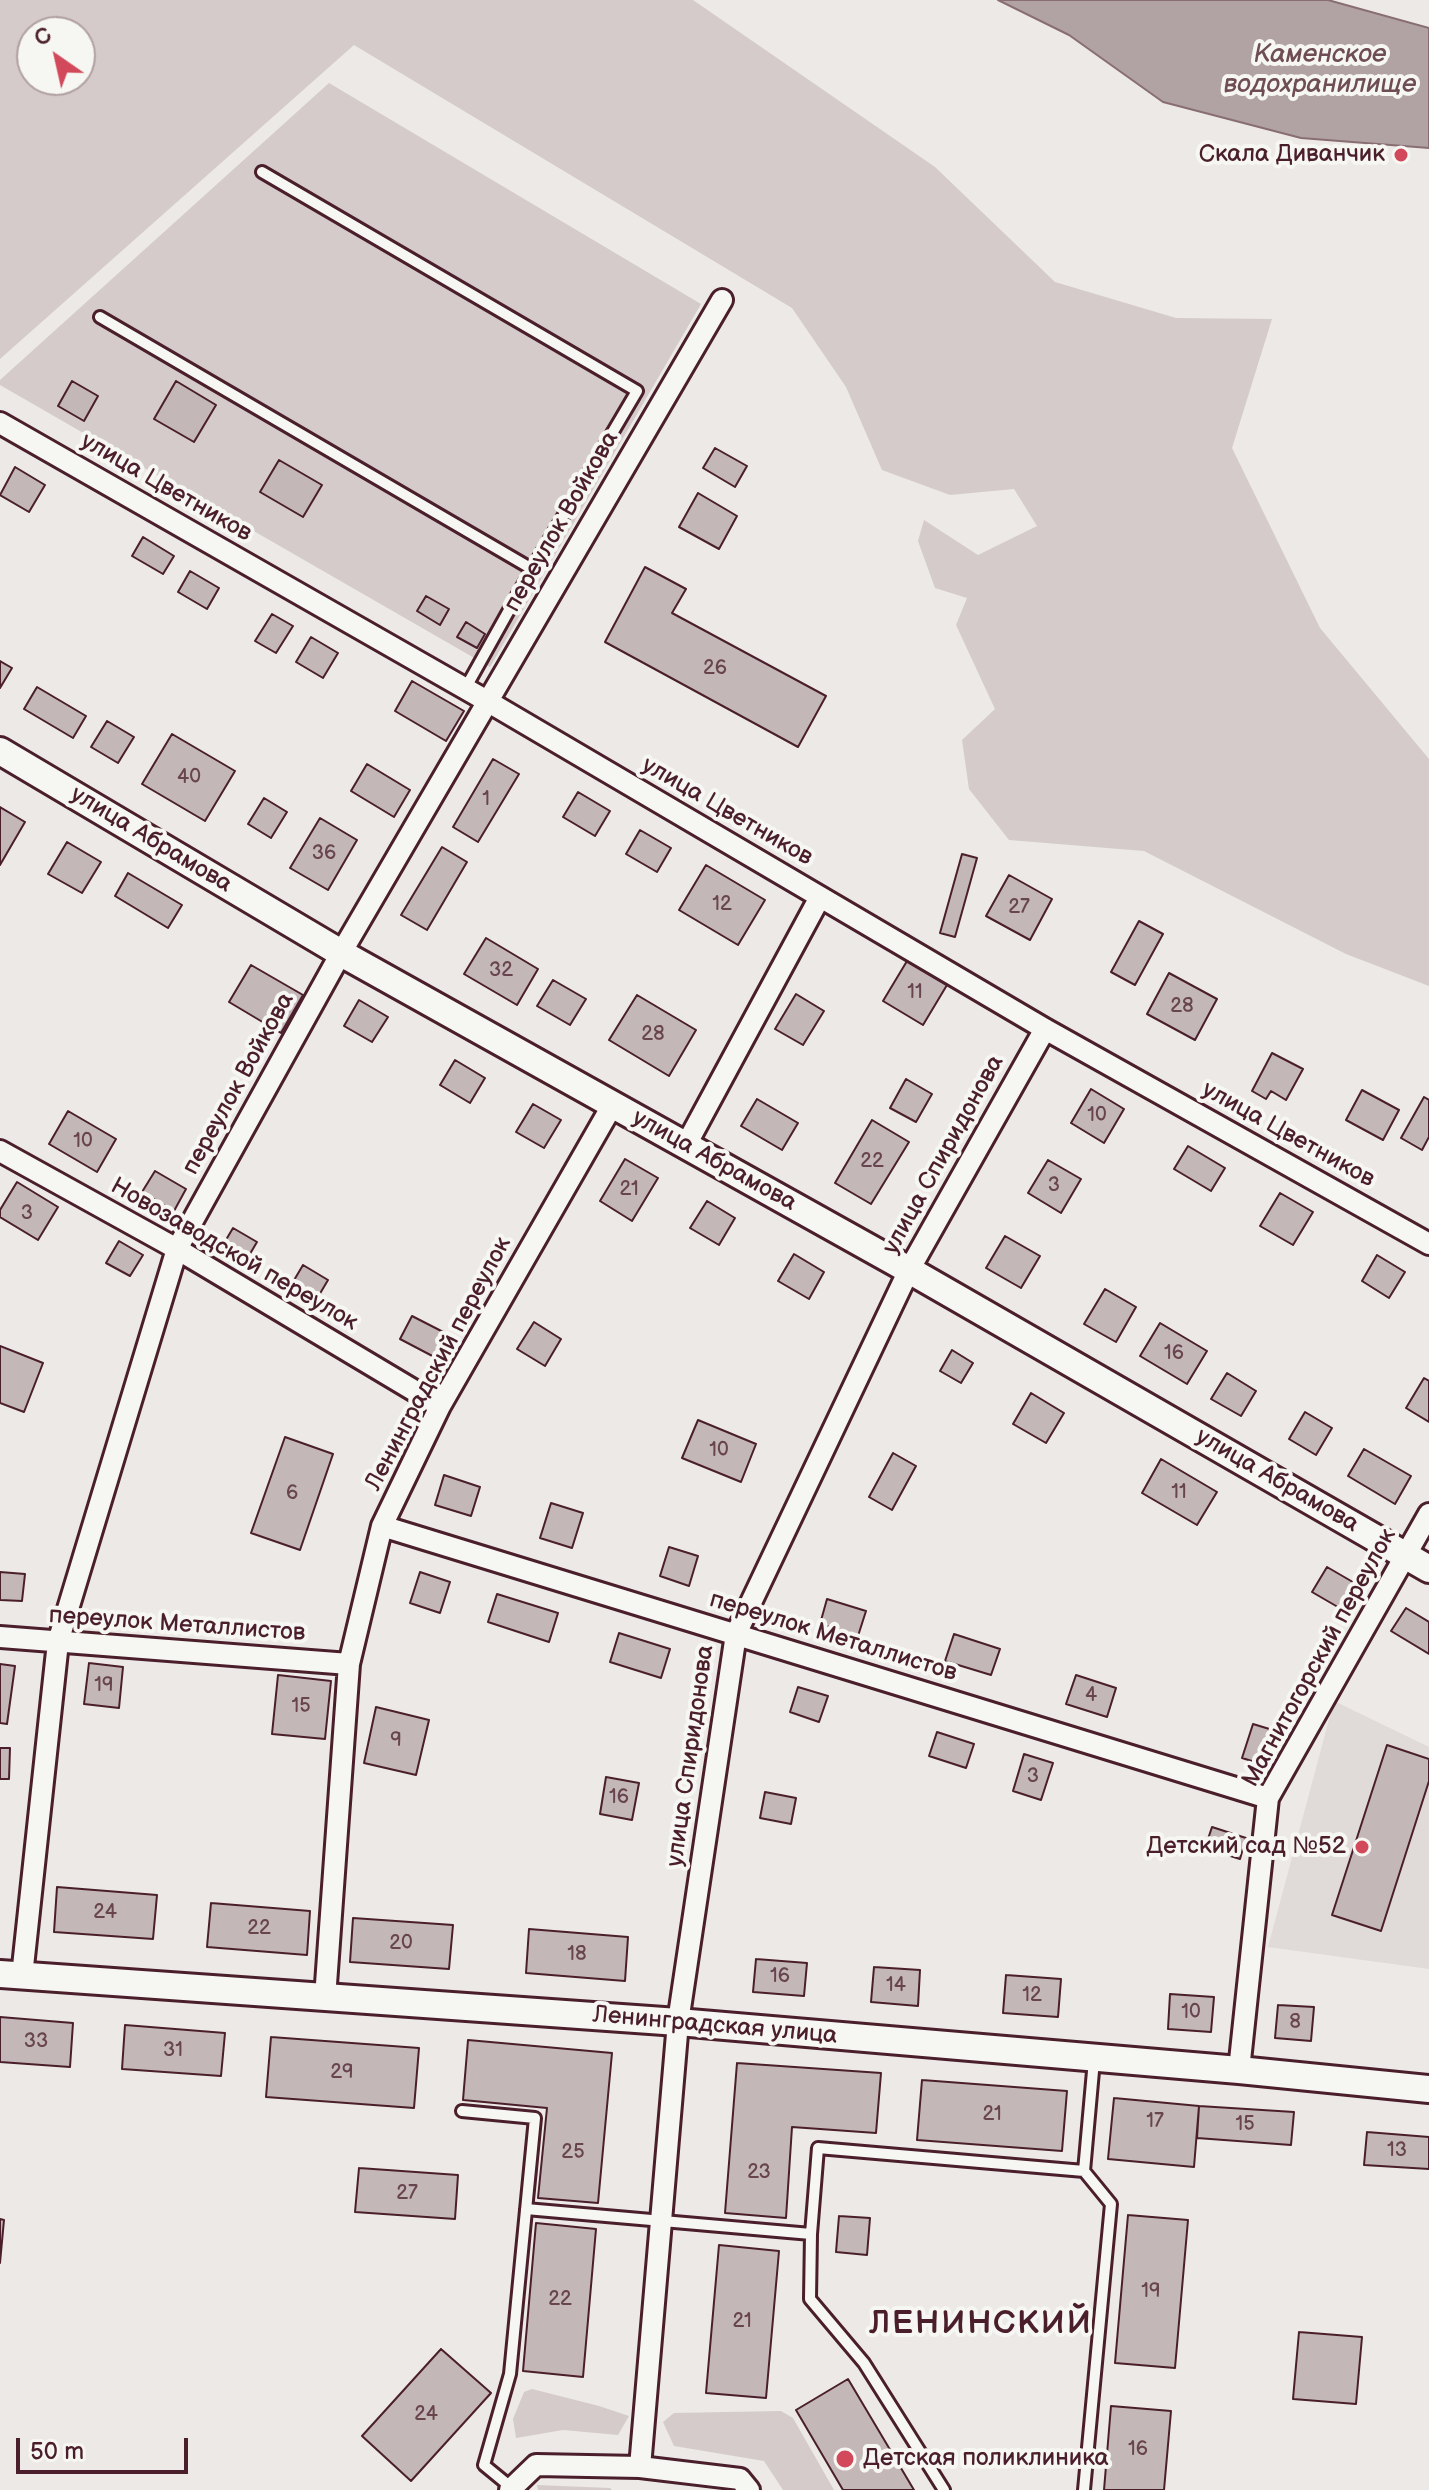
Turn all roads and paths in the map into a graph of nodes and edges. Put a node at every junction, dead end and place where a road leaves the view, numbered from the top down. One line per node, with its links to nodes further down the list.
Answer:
1 (262, 172): 5 (lane)
2 (722, 300): 7 (street, переулок Войкова)
3 (100, 317): 5 (lane)
4 (0, 423): 6 (street, улица Цветников)
5 (532, 569): 6 (lane)
6 (465, 689): 7 (street, улица Цветников)
7 (487, 701): 9 (street, улица Цветников); 10 (street, переулок Войкова)
8 (0, 751): 10 (street, улица Абрамова)
9 (820, 897): 11 (street, улица Цветников); 13 (street)
10 (341, 953): 12 (street, улица Абрамова); 16 (street, переулок Войкова)
11 (1045, 1029): 15 (street, улица Цветников); 17 (street, улица Спиридонова)
12 (613, 1104): 13 (street, улица Абрамова); 18 (street, Ленинградский переулок)
13 (686, 1145): 17 (street, улица Абрамова)
14 (0, 1151): 16 (street, Новозаводской переулок)
15 (1429, 1244)
16 (177, 1249): 18 (street, Новозаводской переулок); 25 (street, переулок Войкова)
17 (909, 1270): 21 (street, улица Абрамова); 23 (street, улица Спиридонова)
18 (440, 1406): 20 (street, Ленинградский переулок)
19 (1429, 1514): 21 (street, Магнитогорский переулок)
20 (382, 1526): 23 (street, переулок Металлистов); 26 (street, Ленинградский переулок)
21 (1405, 1555): 22 (street, улица Абрамова); 27 (street, Магнитогорский переулок)
22 (1429, 1569)
23 (736, 1634): 27 (street, переулок Металлистов); 30 (street, улица Спиридонова)
24 (0, 1637): 25 (street, переулок Металлистов)
25 (58, 1642): 26 (street, переулок Металлистов); 28 (street, переулок Войкова)
26 (349, 1664): 29 (street, Ленинградский переулок)
27 (1268, 1798): 32 (street, Магнитогорский переулок)
28 (11, 1975): 29 (street, Ленинградская улица)
29 (325, 1998): 30 (street, Ленинградская улица)
30 (678, 2022): 31 (street, Ленинградская улица); 37 (street, улица Спиридонова)
31 (1094, 2059): 32 (street, Ленинградская улица); 35 (lane)
32 (1239, 2070): 33 (street, Ленинградская улица)
33 (1429, 2089)
34 (462, 2111): 36 (lane)
35 (1084, 2171): 38 (lane); 43 (lane)
36 (526, 2209): 37 (lane); 40 (lane)
37 (660, 2222): 38 (lane); 39 (street, улица Спиридонова)
38 (811, 2234): 42 (lane)
39 (640, 2467): 40 (street); 41 (street)
40 (511, 2489)
41 (749, 2490)
42 (944, 2490)
43 (1084, 2490)

